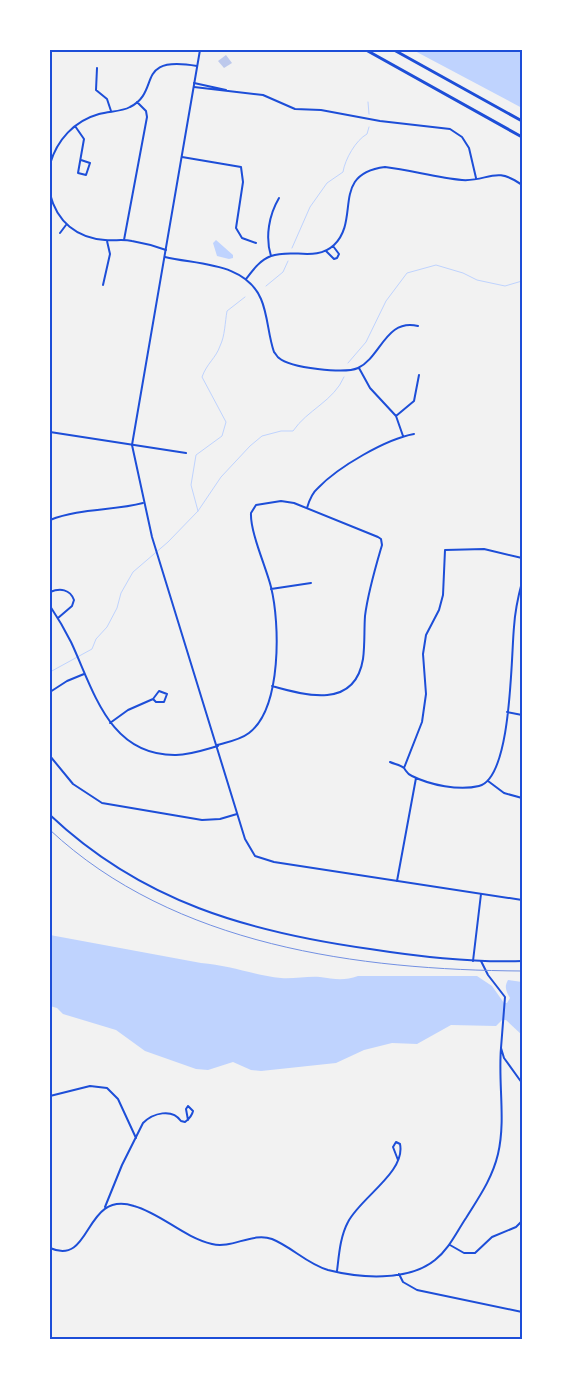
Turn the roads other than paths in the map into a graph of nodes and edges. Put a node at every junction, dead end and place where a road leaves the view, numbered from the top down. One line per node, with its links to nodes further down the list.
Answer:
1 (200, 50): 4 (street)
2 (366, 50): 13 (highway)
3 (394, 50): 11 (highway)
4 (197, 66): 6 (street); 9 (street)
5 (97, 68): 10 (street)
6 (194, 83): 7 (street); 8 (street)
7 (194, 87): 8 (street); 14 (street)
8 (228, 90): 17 (street)
9 (137, 102): 10 (street); 24 (street)
10 (111, 111): 12 (street)
11 (522, 121)
12 (75, 126): 15 (street); 16 (street)
13 (522, 137)
14 (182, 157): 25 (street); 27 (street)
15 (80, 160): 15 (street)
16 (50, 164)
17 (476, 178): 18 (street); 26 (street)
18 (522, 185)
19 (50, 194): 21 (street)
20 (279, 198): 29 (street)
21 (66, 225): 22 (street); 23 (street)
22 (60, 232)
23 (107, 240): 24 (street); 32 (street)
24 (124, 240): 27 (street)
25 (256, 243)
26 (333, 246): 28 (street); 28 (street)
27 (166, 250): 30 (street)
28 (326, 251): 29 (street)
29 (271, 256): 31 (street)
30 (165, 257): 31 (street); 40 (street)
31 (246, 279): 34 (street)
32 (104, 286)
33 (418, 326): 34 (street)
34 (359, 368): 36 (street)
35 (418, 375): 36 (street)
36 (396, 416): 39 (street)
37 (50, 432): 40 (street)
38 (414, 434): 39 (street)
39 (403, 436): 43 (street)
40 (132, 445): 41 (street); 42 (street)
41 (186, 452)
42 (143, 503): 44 (street); 59 (street)
43 (307, 508): 48 (street); 53 (street)
44 (50, 520)
45 (522, 558): 62 (street)
46 (522, 582): 56 (street)
47 (311, 583): 48 (street)
48 (271, 589): 53 (street)
49 (50, 592): 51 (street)
50 (50, 606): 51 (street)
51 (58, 618): 52 (street)
52 (84, 674): 54 (street); 58 (street)
53 (272, 686): 59 (street)
54 (50, 692)
55 (154, 699): 55 (street); 58 (street)
56 (507, 712): 57 (street); 64 (street)
57 (522, 715)
58 (109, 723): 59 (street)
59 (217, 746): 66 (street)
60 (50, 756): 66 (street)
61 (390, 762): 62 (street)
62 (404, 768): 63 (street)
63 (416, 778): 64 (street); 68 (street)
64 (488, 782): 65 (street)
65 (522, 798)
66 (237, 814): 68 (street)
67 (50, 816): 71 (street)
68 (396, 881): 69 (street)
69 (481, 894): 70 (street); 71 (street)
70 (522, 900)
71 (473, 961): 73 (street)
72 (522, 961): 73 (street)
73 (481, 962): 74 (street)
74 (501, 1048): 75 (street); 82 (street)
75 (522, 1083)
76 (50, 1096): 78 (street)
77 (188, 1120): 77 (street); 78 (street)
78 (136, 1138): 80 (street)
79 (398, 1160): 79 (street); 84 (street)
80 (105, 1208): 83 (street); 84 (street)
81 (522, 1221): 82 (street)
82 (450, 1245): 85 (street)
83 (50, 1248)
84 (337, 1272): 85 (street)
85 (399, 1274): 86 (street)
86 (522, 1312)

